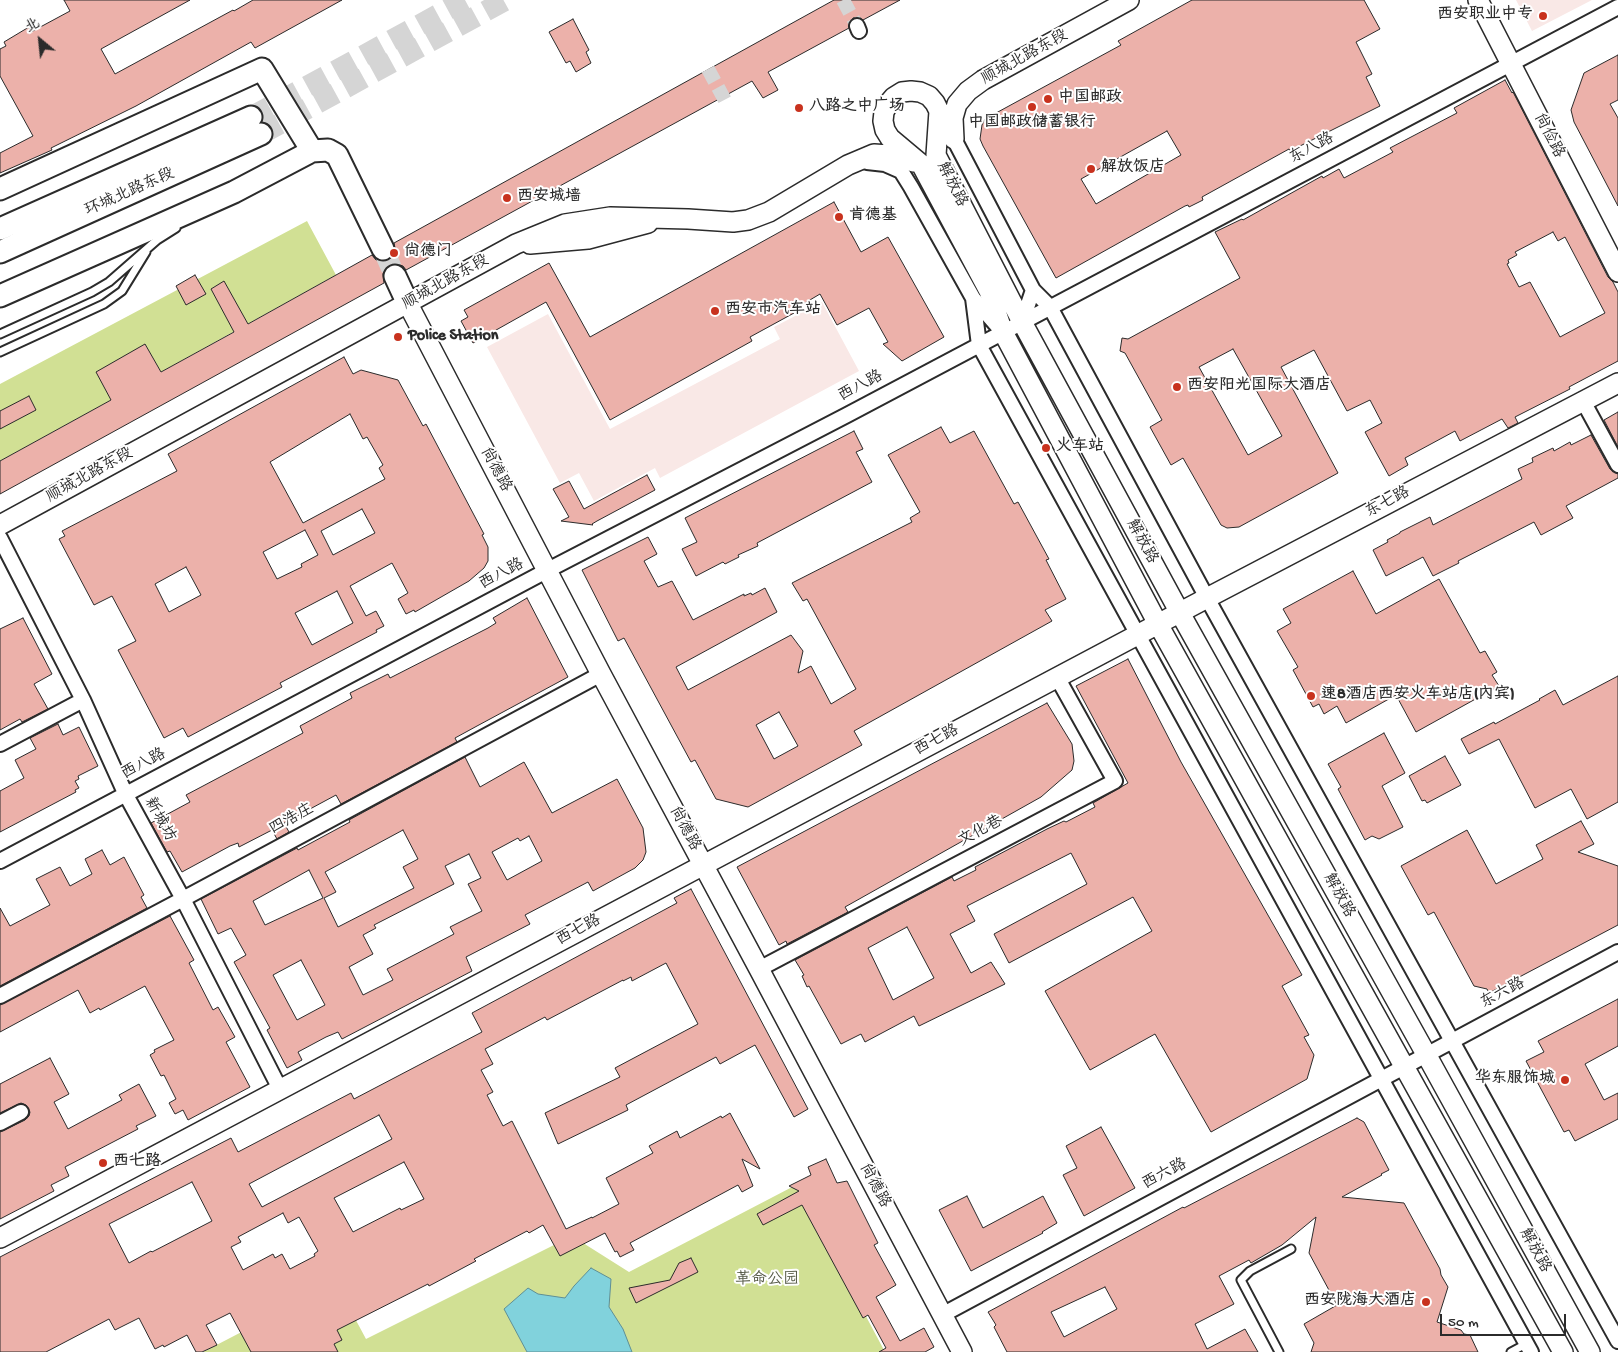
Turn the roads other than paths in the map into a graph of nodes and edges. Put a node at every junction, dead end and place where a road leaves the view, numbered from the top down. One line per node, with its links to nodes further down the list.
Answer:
1 (1129, 0): 6 (street, 顺城北路东段)
2 (1478, 0): 4 (street, 尚俭路)
3 (1618, 6): 4 (street, 东八路)
4 (1511, 64): 18 (street, 尚俭路); 24 (street, 东八路)
5 (890, 138): 8 (street); 9 (street, 解放路); 25 (street, 解放路)
6 (954, 139): 20 (street)
7 (312, 151): 10 (main road); 11 (main road); 16 (main road)
8 (898, 164): 9 (street, 顺城北路东段); 22 (street); 23 (street, 顺城北路东段)
9 (921, 164): 26 (street, 解放路)
10 (0, 190)
11 (234, 192): 12 (lane); 21 (main road)
12 (188, 221)
13 (180, 226): 15 (lane)
14 (0, 229): 17 (main road, 环城北路东段)
15 (148, 248): 27 (lane); 29 (lane)
16 (383, 249)
17 (0, 252)
18 (1618, 272)
19 (396, 276): 23 (main road)
20 (1033, 290): 24 (street); 25 (street)
21 (0, 296)
22 (973, 298): 26 (street); 28 (street)
23 (408, 304): 33 (street, 顺城北路东段); 35 (street, 尚德路)
24 (1050, 307): 25 (street, 东八路); 36 (street)
25 (1022, 322): 26 (street, 西八路); 37 (street, 解放路)
26 (1003, 332): 28 (street, 西八路); 38 (street, 解放路)
27 (0, 334)
28 (978, 345): 35 (street, 西八路); 39 (street)
29 (0, 352)
30 (1618, 384): 31 (street, 东七路)
31 (1583, 400): 32 (street); 36 (street, 东七路)
32 (1618, 465)
33 (0, 526)
34 (0, 538): 42 (street, 新城坊)
35 (548, 570): 40 (street, 尚德路); 44 (street, 西八路)
36 (1207, 598): 37 (street, 东七路); 51 (street)
37 (1180, 612): 38 (street, 东七路); 52 (street, 解放路)
38 (1158, 624): 39 (street, 西七路); 53 (street, 解放路)
39 (1137, 636): 41 (street, 西七路); 54 (street)
40 (600, 674): 46 (street, 尚德路); 47 (street, 四浩庄)
41 (1057, 677): 46 (street, 西七路); 49 (street, 文化巷)
42 (83, 700): 43 (street); 44 (street, 新城坊)
43 (0, 744)
44 (126, 795): 45 (street, 西八路); 47 (street, 新城坊)
45 (0, 861)
46 (704, 865): 49 (street, 尚德路); 55 (street, 西七路)
47 (183, 899): 50 (street, 四浩庄); 55 (street, 新城坊)
48 (1618, 952): 51 (street, 东六路)
49 (759, 969): 60 (street, 尚德路)
50 (0, 996)
51 (1452, 1041): 52 (street, 东六路); 61 (street)
52 (1426, 1054): 53 (street, 东六路); 67 (street, 解放路)
53 (1404, 1066): 54 (street, 西六路); 66 (street, 解放路)
54 (1380, 1079): 60 (street, 西六路); 62 (street)
55 (280, 1089): 58 (street, 西七路)
56 (21, 1112): 57 (street)
57 (0, 1123)
58 (0, 1238)
59 (1292, 1249): 64 (lane)
60 (942, 1315): 63 (street, 尚德路)
61 (1618, 1341)
62 (1529, 1348): 65 (lane)
63 (962, 1352)
64 (1279, 1352)
65 (1510, 1352)
66 (1563, 1352)
67 (1590, 1352)

